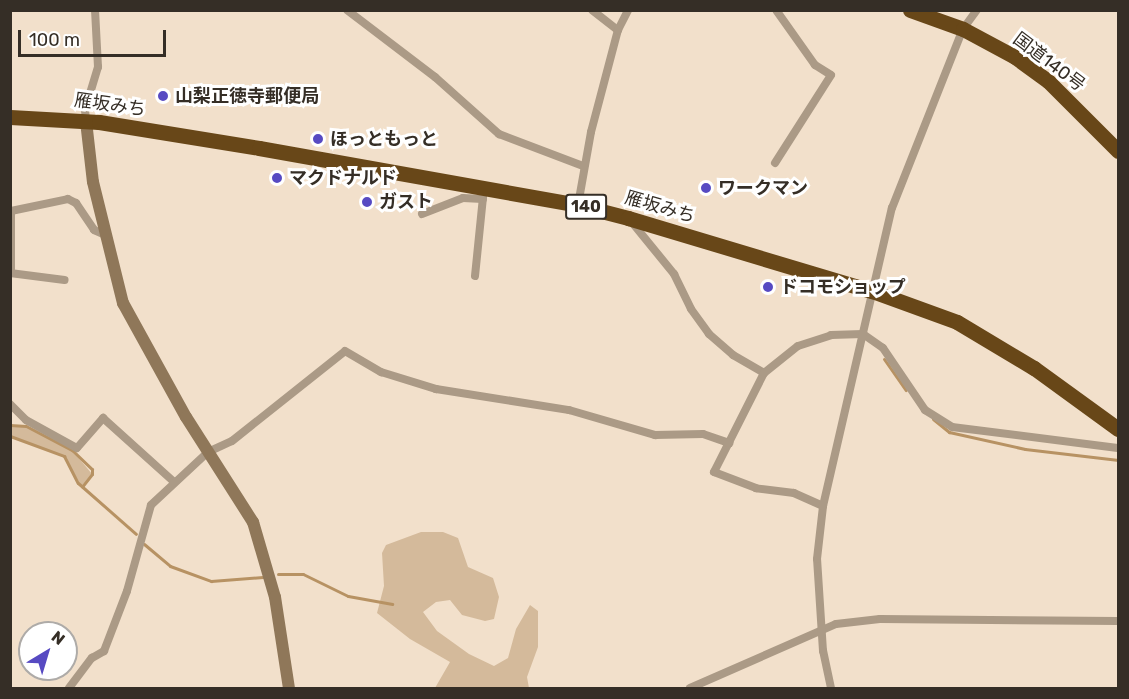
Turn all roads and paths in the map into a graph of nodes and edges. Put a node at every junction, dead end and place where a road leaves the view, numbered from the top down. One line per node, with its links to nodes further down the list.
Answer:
1 (95, 10): 11 (street)
2 (347, 10): 14 (street)
3 (592, 10): 9 (street)
4 (628, 10): 9 (street)
5 (777, 10): 13 (street)
6 (910, 10): 8 (highway, 国道140号)
7 (977, 10): 8 (street)
8 (963, 29): 12 (highway, 国道140号); 23 (street)
9 (618, 30): 14 (street)
10 (10, 117): 11 (highway, 雁坂みち / 140)
11 (86, 121): 15 (highway, 雁坂みち / 140); 19 (street)
12 (1119, 151)
13 (775, 163)
14 (583, 166): 16 (street)
15 (484, 193): 16 (highway, 雁坂みち / 140); 17 (street); 21 (street)
16 (578, 205): 18 (highway, 雁坂みち / 140)
17 (422, 214)
18 (628, 218): 23 (highway, 雁坂みち / 140); 25 (street)
19 (105, 236): 20 (street); 30 (street)
20 (11, 273): 22 (street)
21 (475, 276)
22 (65, 280)
23 (872, 291): 24 (street); 27 (highway, 雁坂みち / 140)
24 (863, 334): 25 (street); 29 (street); 32 (street)
25 (764, 373): 28 (street)
26 (10, 404): 31 (street)
27 (1119, 429)
28 (729, 443): 30 (street); 32 (street)
29 (1119, 448)
30 (208, 452): 31 (street); 36 (street)
31 (173, 481): 35 (street)
32 (823, 506): 34 (street)
33 (1119, 621): 34 (street)
34 (821, 630): 37 (street); 38 (street)
35 (69, 688)
36 (289, 688)
37 (690, 688)
38 (831, 688)

